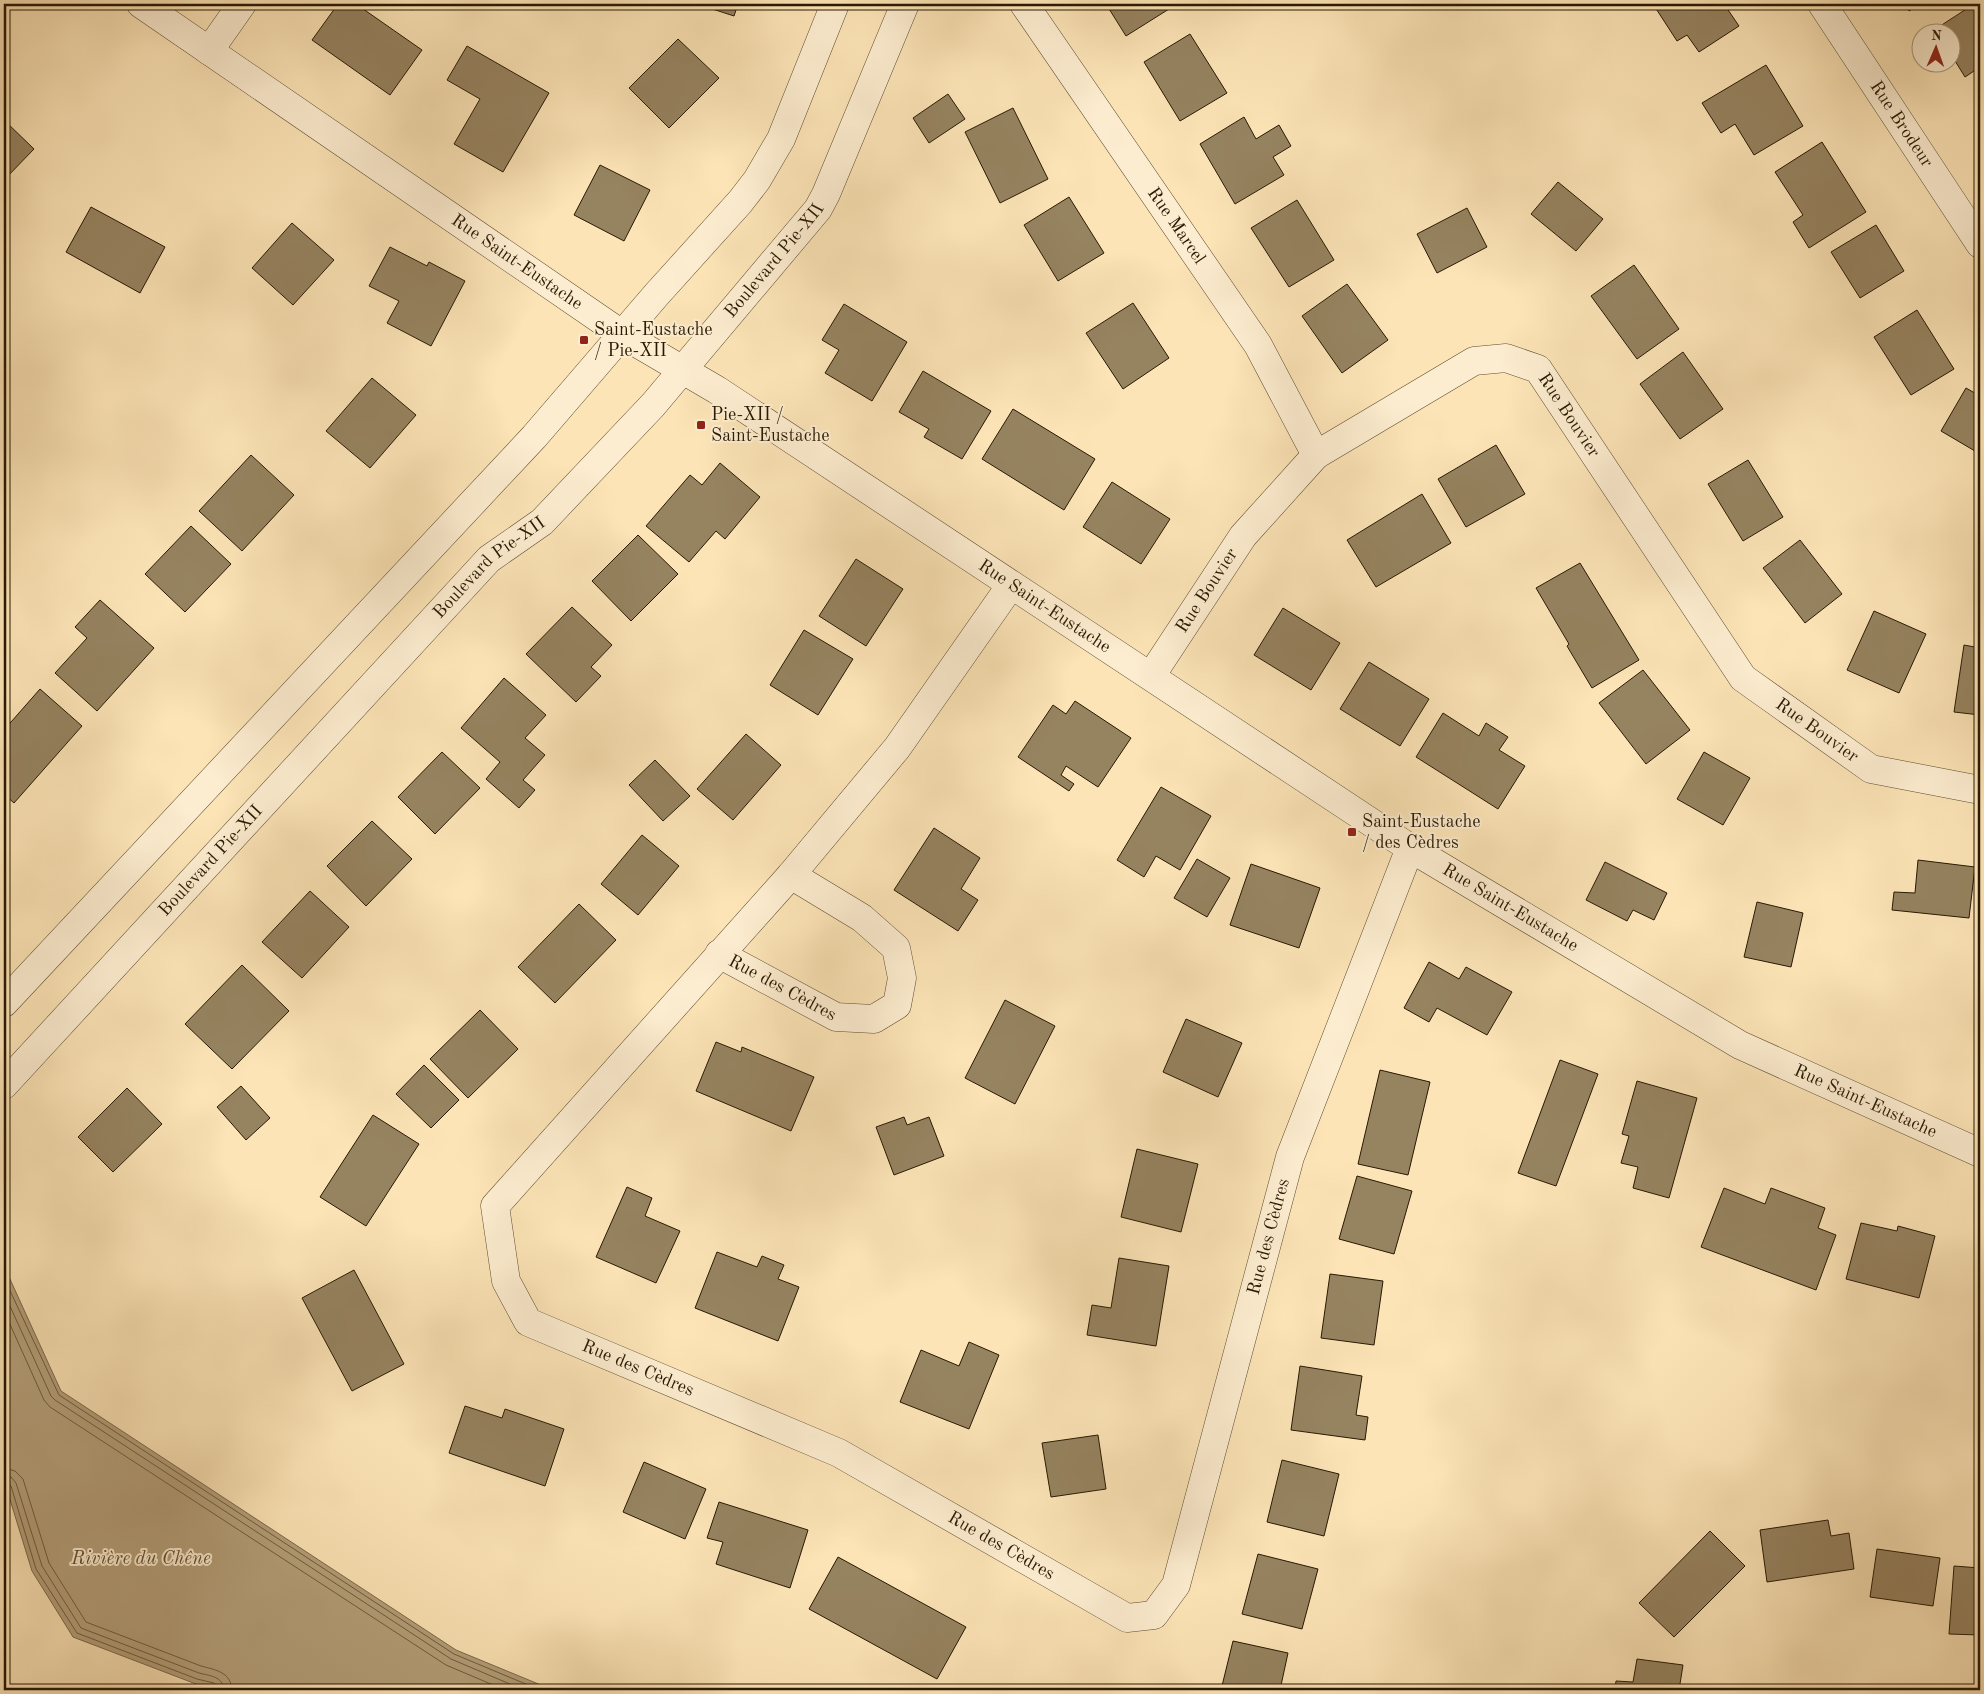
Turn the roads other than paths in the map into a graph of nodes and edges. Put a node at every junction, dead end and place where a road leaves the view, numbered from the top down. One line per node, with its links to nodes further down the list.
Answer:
1 (141, 4): 7 (street, Rue Saint-Eustache)
2 (242, 4): 7 (street)
3 (835, 4): 9 (street)
4 (905, 4): 10 (street, Boulevard Pie-XII)
5 (1024, 4): 11 (street, Rue Marcel)
6 (1822, 4): 8 (street, Rue Brodeur)
7 (209, 51): 9 (street, Rue Saint-Eustache)
8 (1980, 244)
9 (623, 335): 10 (street, Rue Saint-Eustache); 18 (street)
10 (682, 370): 12 (street, Rue Saint-Eustache); 19 (street, Boulevard Pie-XII)
11 (1316, 454): 13 (street, Rue Bouvier); 14 (street, Rue Bouvier)
12 (1011, 585): 13 (street, Rue Saint-Eustache); 16 (street, Rue des Cèdres)
13 (1151, 676): 15 (street, Rue Saint-Eustache)
14 (1980, 790)
15 (1410, 848): 17 (street, Rue des Cèdres); 20 (street, Rue Saint-Eustache)
16 (791, 875): 17 (street, Rue des Cèdres); 17 (street, Rue des Cèdres)
17 (719, 954)
18 (4, 1004)
19 (4, 1085)
20 (1980, 1154)

